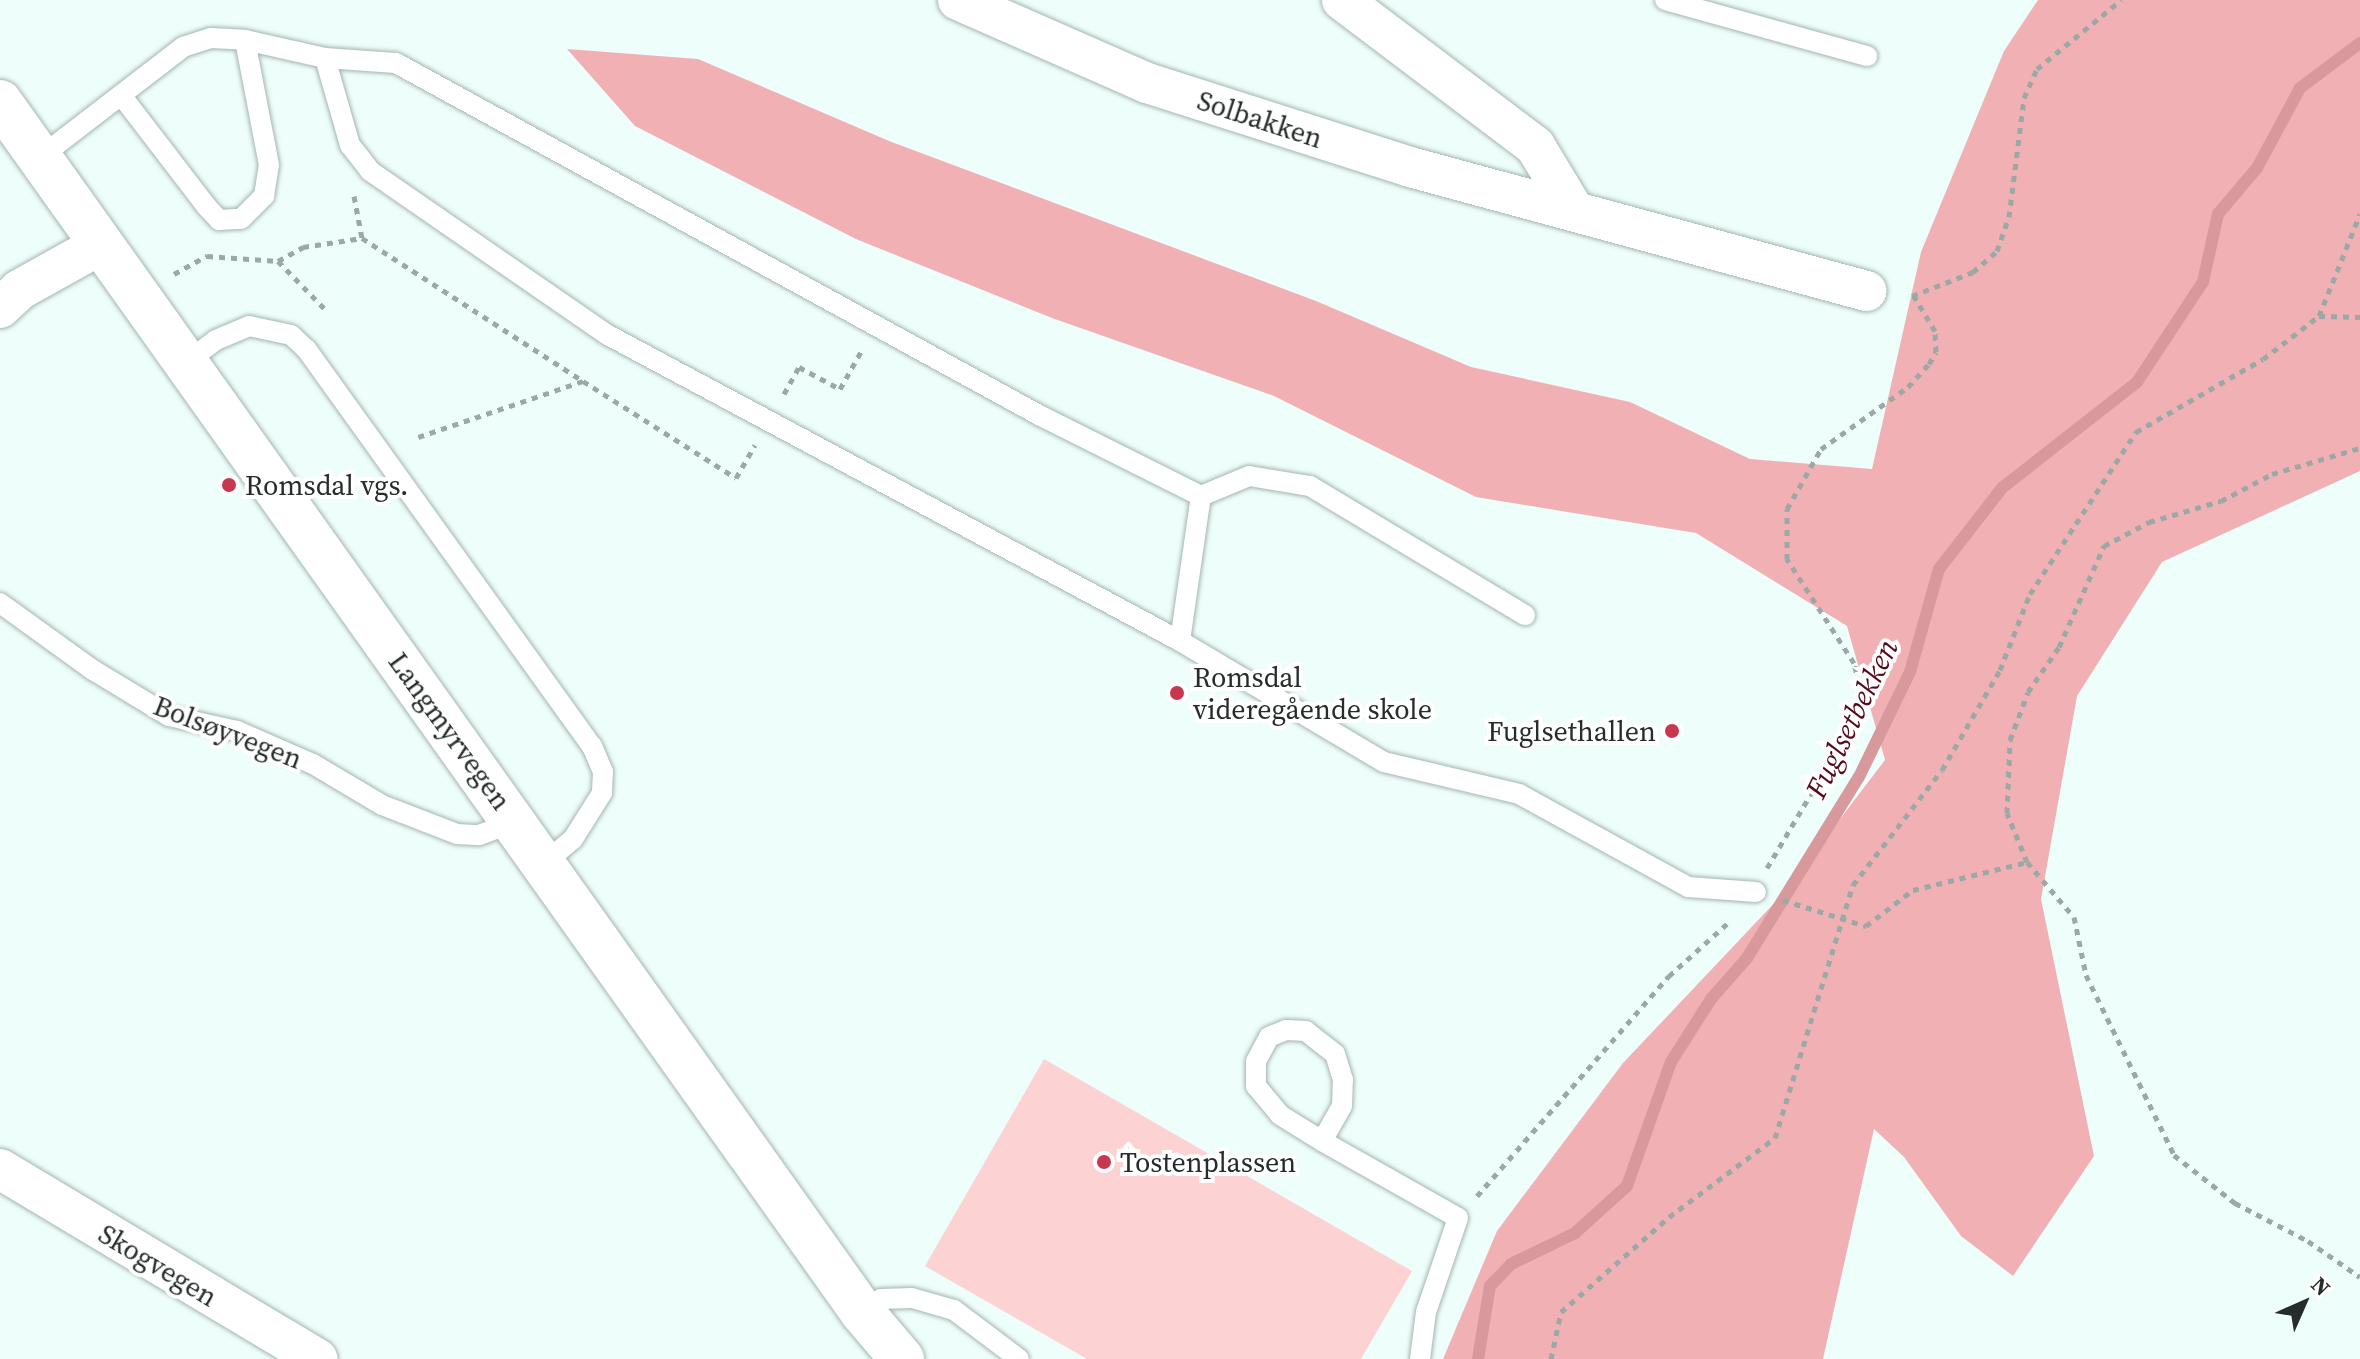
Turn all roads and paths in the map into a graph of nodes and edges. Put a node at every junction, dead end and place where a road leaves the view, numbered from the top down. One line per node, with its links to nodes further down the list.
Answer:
1 (958, 0): 11 (street, Solbakken)
2 (1342, 0): 11 (street)
3 (1665, 0): 6 (lane)
4 (2121, 0): 17 (path)
5 (245, 40): 7 (lane); 8 (lane); 8 (lane)
6 (1867, 56)
7 (325, 58): 22 (lane); 25 (lane)
8 (121, 95): 10 (lane)
9 (0, 102): 10 (main road, Langmyrvegen)
10 (39, 158): 13 (main road, Langmyrvegen)
11 (1572, 207): 16 (street, Solbakken)
12 (2360, 214): 20 (path)
13 (100, 245): 18 (street); 23 (main road, Langmyrvegen)
14 (278, 261): 15 (path); 19 (path); 24 (path)
15 (164, 282)
16 (1866, 291): 17 (path)
17 (1914, 296): 35 (path)
18 (0, 308)
19 (324, 308)
20 (2319, 316): 21 (path); 37 (path)
21 (2360, 317)
22 (877, 323): 25 (path); 28 (lane)
23 (184, 364): 32 (main road, Langmyrvegen); 34 (lane)
24 (583, 381): 25 (path); 26 (path)
25 (767, 422): 31 (lane)
26 (416, 438)
27 (2360, 448): 33 (path)
28 (1201, 496): 30 (lane); 31 (lane)
29 (0, 603): 32 (lane, Bolsøyvegen)
30 (1525, 615)
31 (1180, 641): 35 (lane)
32 (515, 822): 34 (main road, Langmyrvegen)
33 (2027, 862): 37 (path); 41 (path)
34 (544, 863): 42 (main road, Langmyrvegen)
35 (1756, 892): 40 (path)
36 (1812, 908): 37 (path)
37 (1841, 922): 47 (path)
38 (1322, 1141): 38 (lane); 40 (lane)
39 (0, 1169): 43 (street, Skogvegen)
40 (1458, 1218): 46 (lane)
41 (2360, 1277)
42 (862, 1312): 44 (main road, Langmyrvegen); 45 (lane)
43 (317, 1359)
44 (902, 1359)
45 (1019, 1359)
46 (1420, 1359)
47 (1551, 1359)

